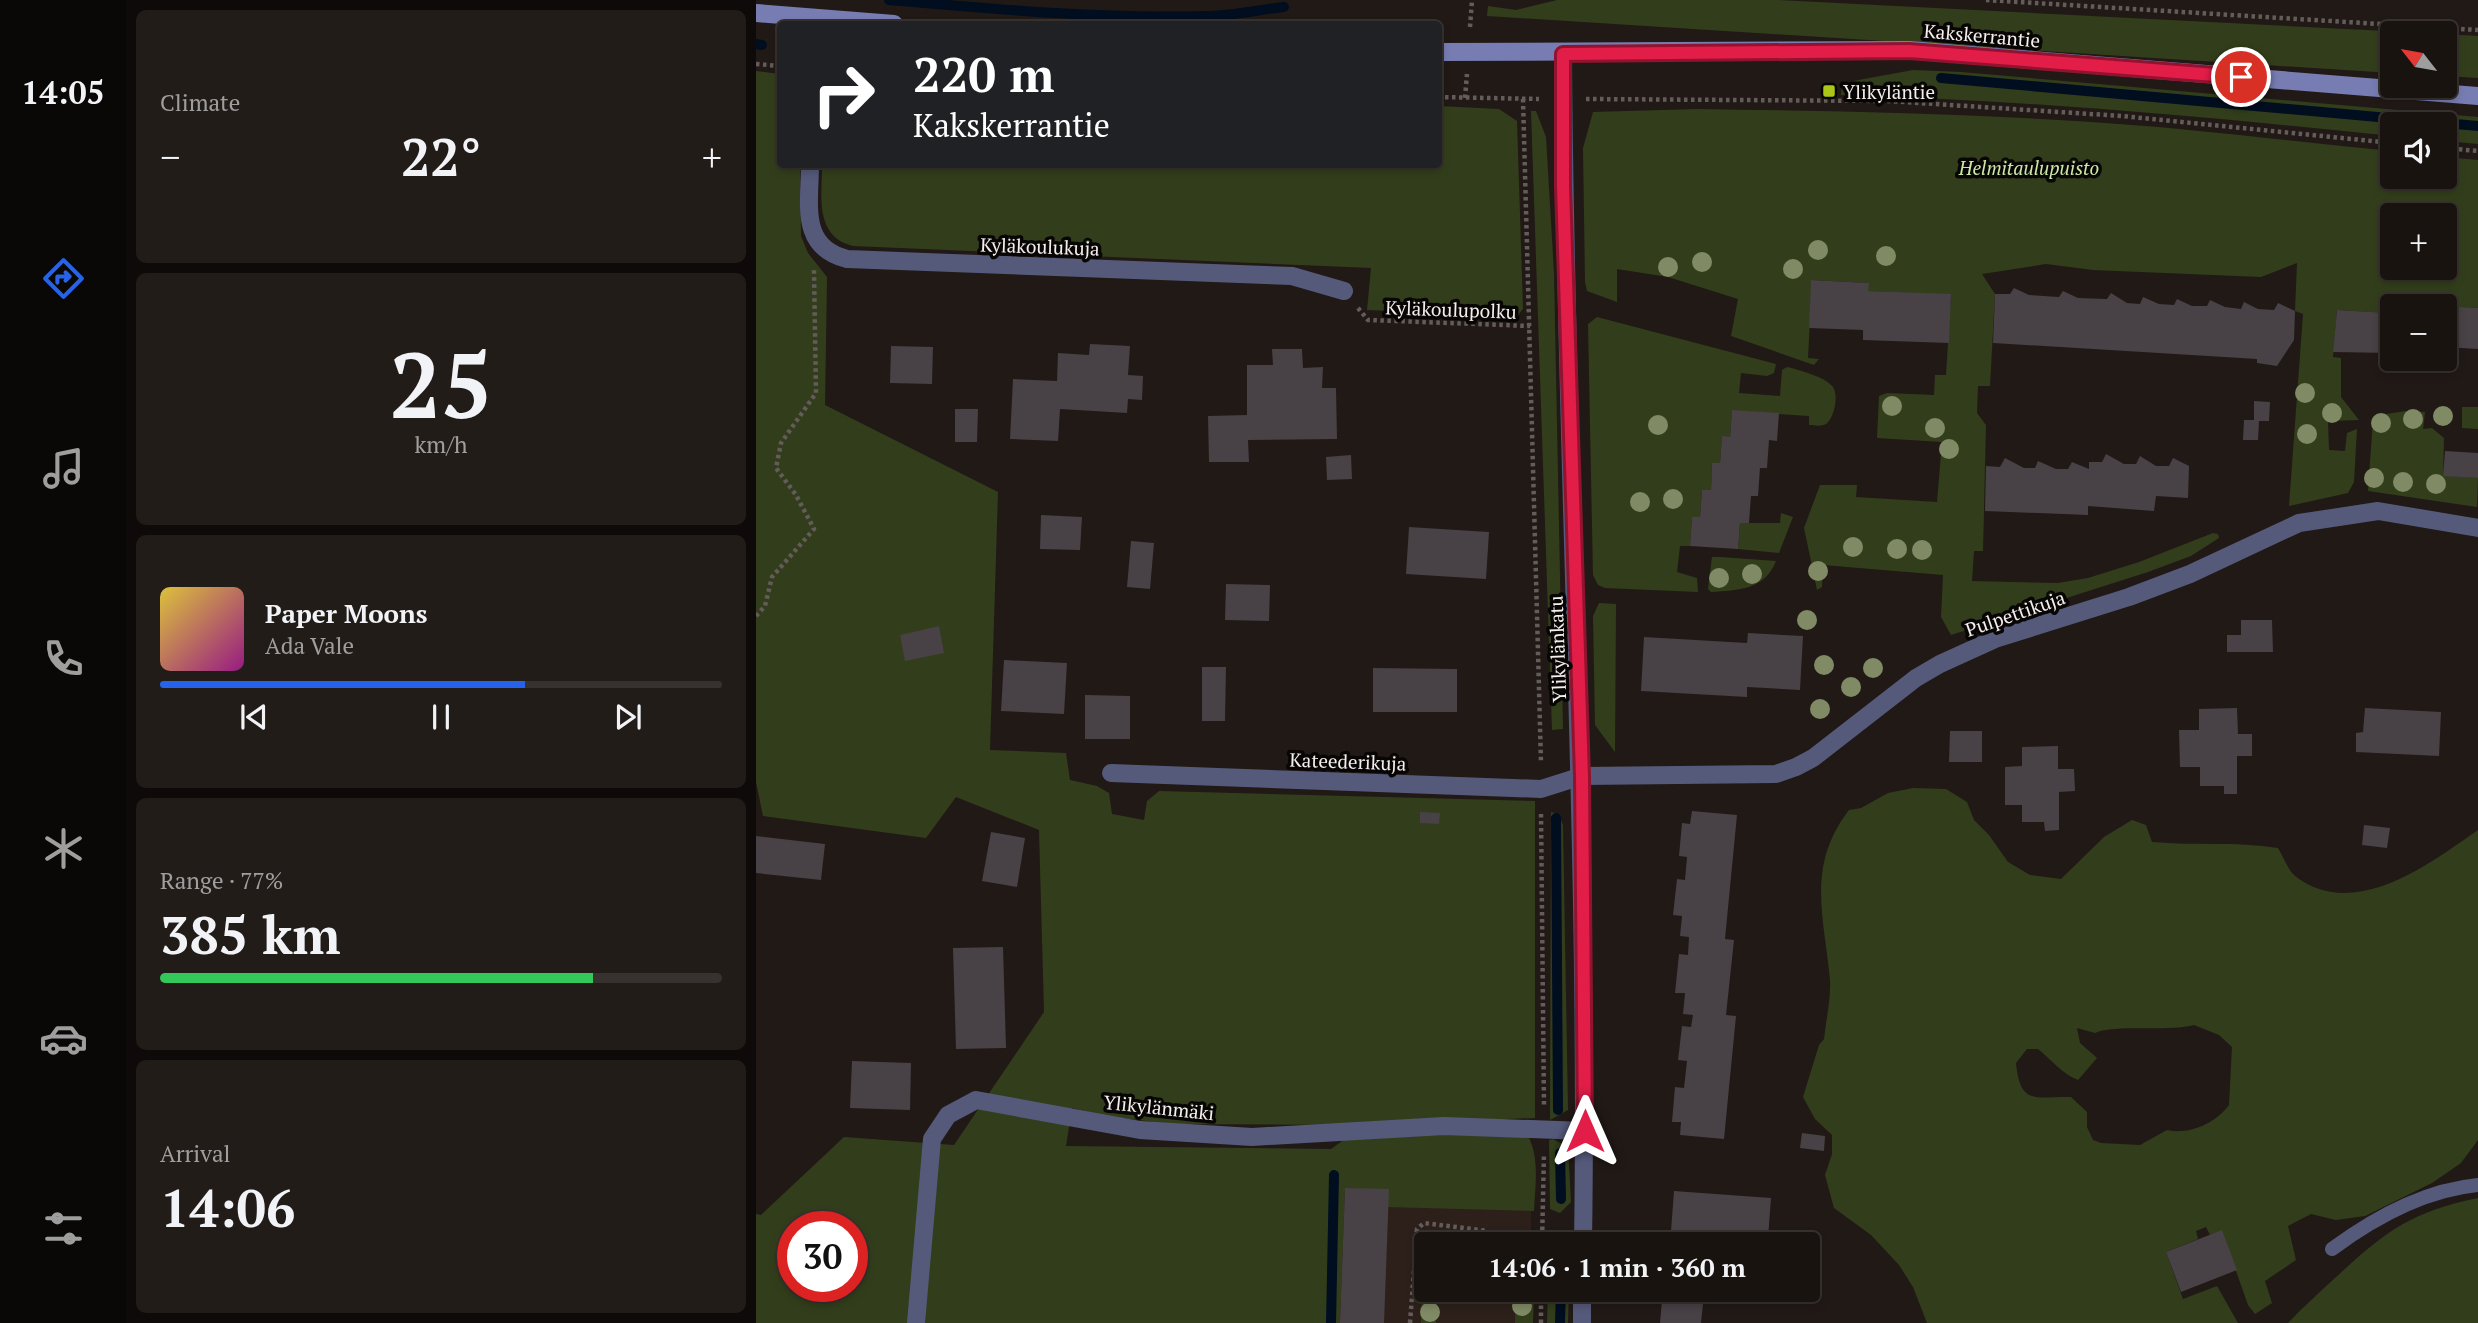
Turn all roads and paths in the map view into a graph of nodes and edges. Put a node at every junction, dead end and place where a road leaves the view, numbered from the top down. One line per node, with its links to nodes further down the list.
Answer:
1 (1986, 0): 4 (path)
2 (756, 13): 3 (main road)
3 (811, 21)
4 (2478, 30)
5 (1442, 52): 6 (main road, Kakskerrantie)
6 (1563, 54): 9 (main road, Kakskerrantie); 11 (street, Ylikylänkatu)
7 (756, 64): 8 (path)
8 (777, 66)
9 (2478, 96)
10 (1442, 97): 12 (path)
11 (1564, 98): 12 (path); 13 (path); 23 (street, Ylikylänkatu)
12 (1523, 99): 19 (path)
13 (2380, 142)
14 (2457, 149): 15 (path)
15 (2478, 151)
16 (810, 168): 17 (street)
17 (813, 234): 18 (street, Kyläkoulukuja); 21 (path)
18 (1344, 291): 19 (path, Kyläkoulupolku)
19 (1530, 326): 24 (path)
20 (2478, 528): 23 (street, Pulpettikuja)
21 (756, 615)
22 (1111, 772): 24 (street, Kateederikuja)
23 (1582, 776): 24 (street, Kateederikuja); 26 (street, Ylikylänkatu)
24 (1541, 789): 25 (path)
25 (1544, 1128): 26 (street, Ylikylänmäki); 29 (path); 34 (street, Ylikylänmäki)
26 (1585, 1131): 30 (street, Ylikylänkatu)
27 (2478, 1185): 31 (lane)
28 (1488, 1231): 35 (path)
29 (1542, 1232)
30 (1583, 1232)
31 (2332, 1249)
32 (1541, 1302): 36 (path)
33 (1583, 1302): 37 (street)
34 (916, 1323)
35 (1410, 1323)
36 (1541, 1323)
37 (1582, 1323)

